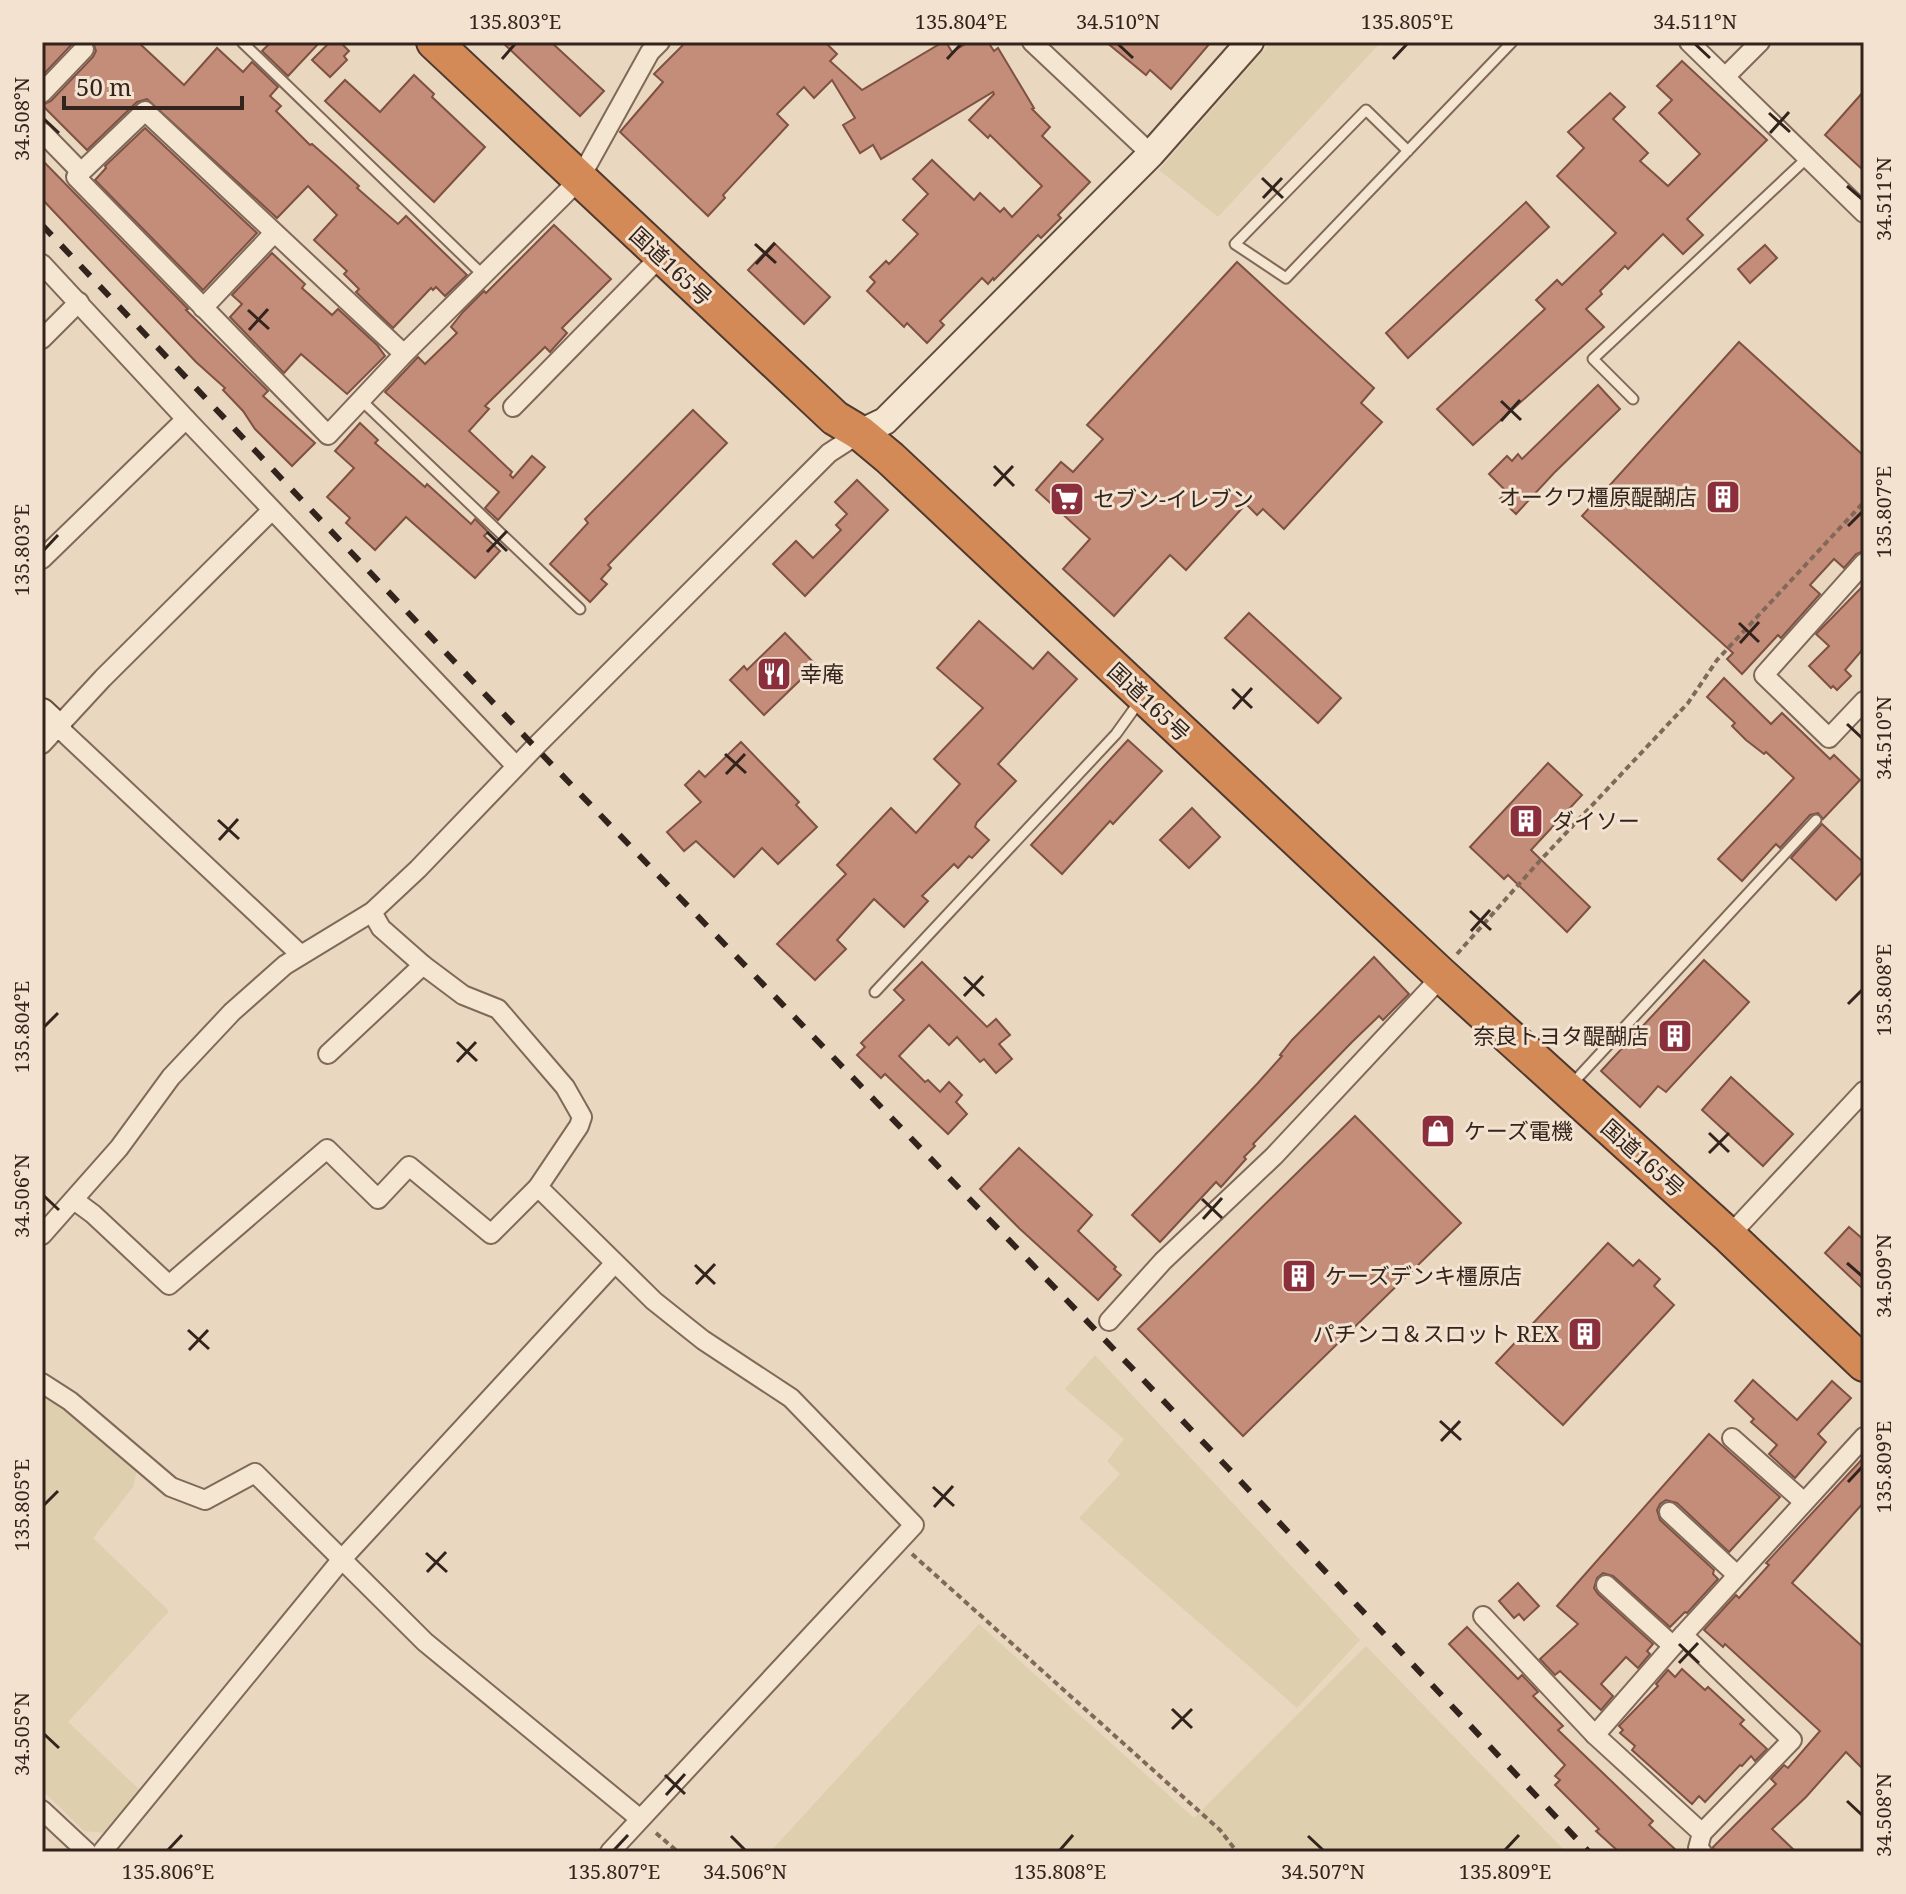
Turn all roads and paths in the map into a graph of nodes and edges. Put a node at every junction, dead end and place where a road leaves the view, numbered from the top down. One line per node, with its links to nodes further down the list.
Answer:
1 (242, 42): 22 (lane)
2 (434, 42): 17 (highway, 国道165号)
3 (1032, 42): 14 (street)
4 (1250, 42): 14 (street)
5 (1512, 42): 13 (lane)
6 (1689, 42): 10 (street)
7 (1760, 42): 10 (street)
8 (650, 45): 17 (street)
9 (84, 49): 11 (street)
10 (1726, 76): 15 (street)
11 (42, 93)
12 (42, 132): 16 (street)
13 (1408, 151): 13 (lane)
14 (1151, 154): 31 (street)
15 (1806, 159): 18 (street); 27 (lane)
16 (81, 172): 19 (street); 24 (street)
17 (579, 180): 20 (highway, 国道165号); 22 (street)
18 (1864, 213)
19 (274, 233): 24 (street); 26 (street)
20 (661, 256): 29 (street); 31 (highway, 国道165号)
21 (42, 264): 23 (street)
22 (485, 276): 26 (street)
23 (79, 302): 25 (street); 30 (street)
24 (203, 308): 28 (street)
25 (42, 339)
26 (404, 354): 28 (street)
27 (1633, 399)
28 (362, 401): 36 (lane)
29 (513, 407)
30 (186, 419): 33 (street); 34 (street)
31 (860, 433): 37 (highway, 国道165号); 40 (street)
32 (1864, 502): 45 (path)
33 (272, 510): 39 (street); 40 (street)
34 (42, 559)
35 (1864, 563): 38 (street)
36 (580, 609)
37 (1143, 696): 45 (highway, 国道165号); 46 (lane)
38 (1864, 701)
39 (47, 727): 43 (street)
40 (516, 766): 42 (street)
41 (1816, 820): 48 (lane)
42 (372, 912): 43 (street); 44 (street)
43 (301, 955): 51 (street)
44 (423, 965): 47 (street); 50 (street)
45 (1440, 974): 48 (highway, 国道165号); 55 (street)
46 (875, 992)
47 (328, 1054)
48 (1567, 1089): 53 (highway, 国道165号)
49 (1864, 1091): 53 (street)
50 (538, 1187): 51 (street); 54 (street)
51 (74, 1200): 52 (street)
52 (42, 1235)
53 (1729, 1236): 56 (highway, 国道165号)
54 (614, 1264): 62 (street); 63 (street)
55 (1109, 1321)
56 (1864, 1364)
57 (42, 1383): 63 (street)
58 (1864, 1437): 60 (street)
59 (1732, 1438): 60 (street)
60 (1804, 1502): 64 (street)
61 (1669, 1512): 64 (street)
62 (897, 1540): 70 (street); 76 (path)
63 (342, 1559): 70 (street); 72 (street)
64 (1737, 1575): 67 (street)
65 (1606, 1585): 67 (street)
66 (1483, 1616): 68 (street)
67 (1678, 1640): 68 (street); 71 (street)
68 (1595, 1735): 71 (street)
69 (42, 1810): 73 (street)
70 (639, 1818): 74 (street); 75 (path)
71 (1702, 1843)
72 (108, 1850)
73 (87, 1852)
74 (610, 1852)
75 (678, 1852)
76 (1237, 1852)

